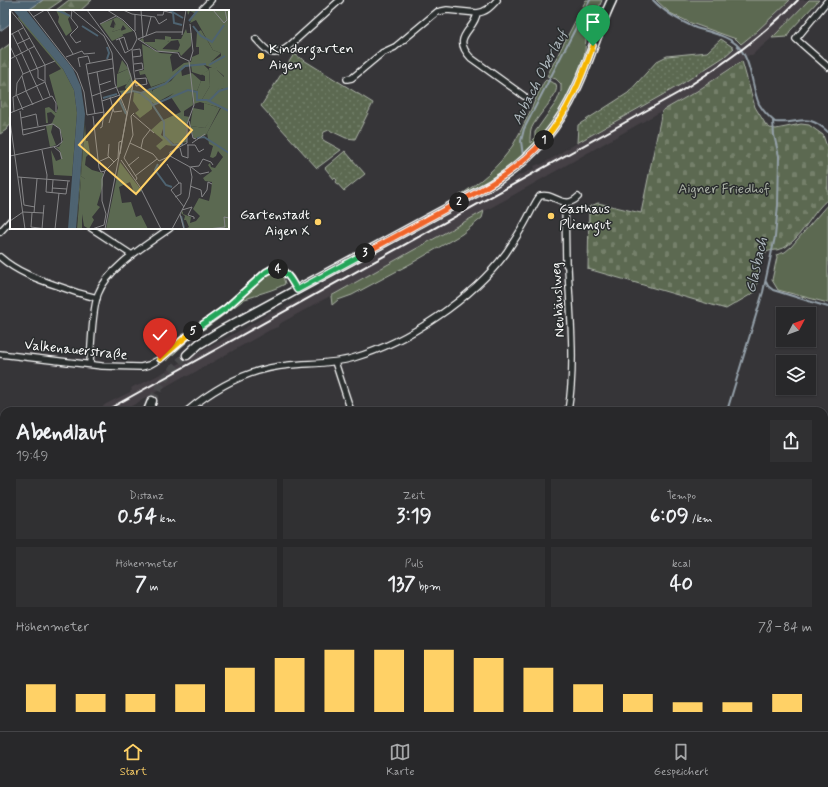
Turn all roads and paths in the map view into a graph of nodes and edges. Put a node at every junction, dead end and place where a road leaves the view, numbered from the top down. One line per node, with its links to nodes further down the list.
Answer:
1 (211, 0): 6 (street)
2 (340, 0): 8 (street)
3 (497, 0): 7 (street)
4 (612, 0): 20 (main road)
5 (828, 0): 9 (street)
6 (201, 10)
7 (477, 13): 10 (street); 11 (street)
8 (256, 39)
9 (828, 67)
10 (348, 79)
11 (524, 96)
12 (578, 197): 13 (street)
13 (565, 202): 24 (street); 30 (street, Neuhäuslweg)
14 (10, 221): 17 (street)
15 (93, 229): 18 (street)
16 (169, 229): 18 (street)
17 (0, 232)
18 (132, 255): 21 (street)
19 (0, 257): 21 (street)
20 (297, 290): 23 (main road); 25 (street, Valkenauerstraße)
21 (97, 298): 25 (street)
22 (0, 354): 25 (street, Valkenauerstraße)
23 (187, 355)
24 (335, 362): 28 (street); 29 (street)
25 (90, 364)
26 (152, 401): 27 (main road)
27 (150, 407)
28 (193, 407)
29 (350, 407)
30 (569, 407)

